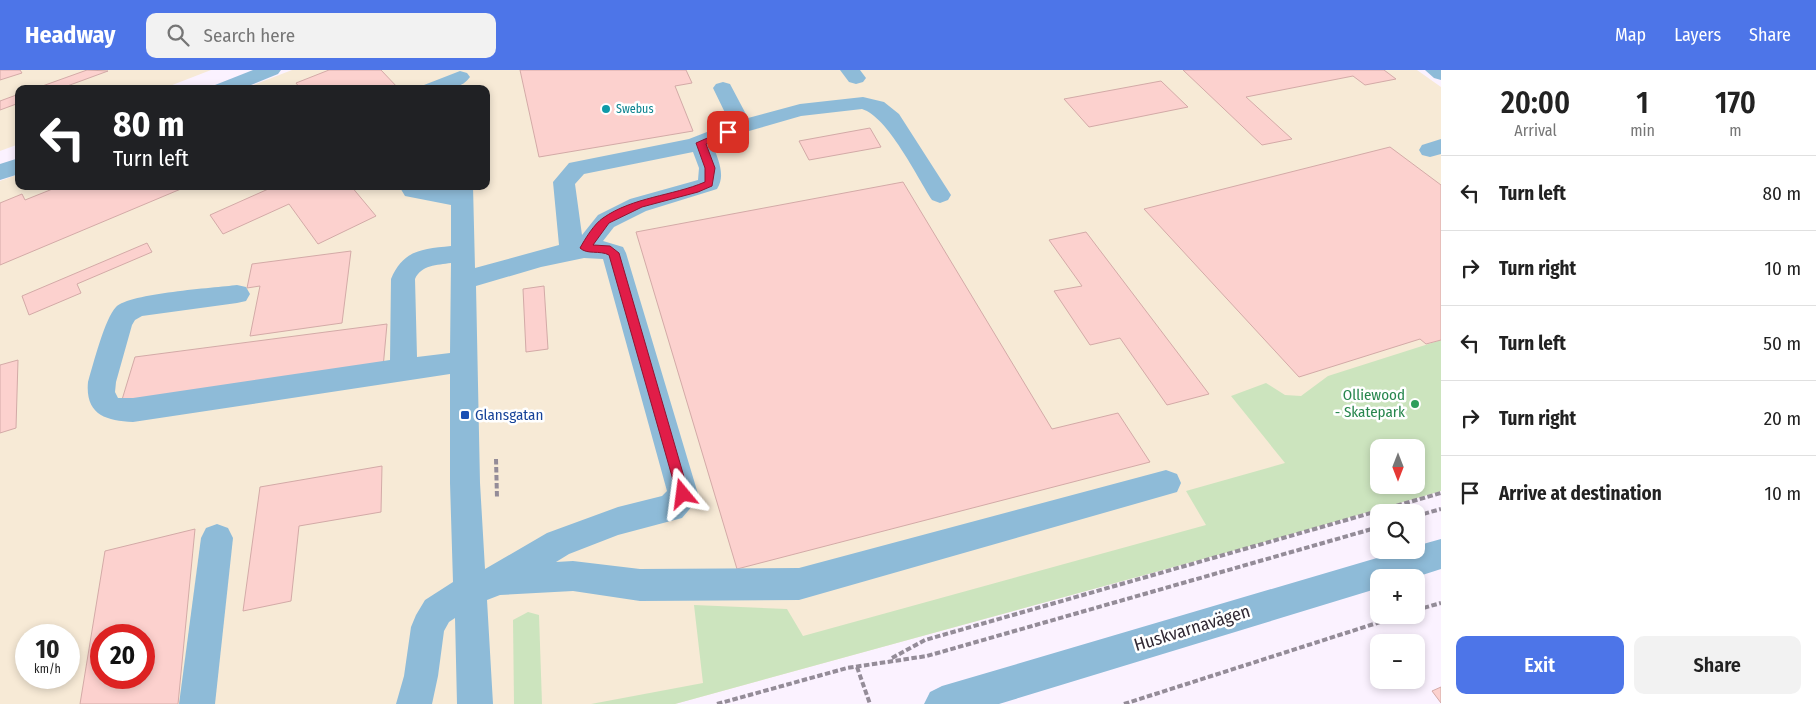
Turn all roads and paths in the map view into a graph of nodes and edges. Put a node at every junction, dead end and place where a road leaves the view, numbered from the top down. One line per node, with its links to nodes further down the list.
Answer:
1 (272, 70): 5 (street)
2 (1435, 70): 3 (street)
3 (1441, 74)
4 (460, 79): 6 (street)
5 (233, 85)
6 (443, 85)
7 (723, 88): 8 (street)
8 (742, 126): 9 (street); 14 (street)
9 (701, 143): 15 (street); 15 (street)
10 (15, 167): 11 (street)
11 (0, 173)
12 (413, 190): 13 (street)
13 (462, 193): 16 (street)
14 (940, 195)
15 (578, 250): 16 (street); 29 (street)
16 (464, 267): 18 (street); 19 (street)
17 (237, 294): 19 (street)
18 (465, 362): 19 (street); 30 (street)
19 (404, 368)
20 (496, 458): 23 (path)
21 (1166, 483): 29 (street)
22 (1441, 493): 34 (path)
23 (498, 507)
24 (1441, 509): 25 (path)
25 (1425, 513)
26 (1370, 530): 34 (path)
27 (217, 538): 37 (street)
28 (1441, 554): 36 (street, Huskvarnavägen)
29 (500, 580): 30 (street)
30 (469, 590): 38 (street); 39 (street)
31 (1441, 603): 32 (path)
32 (1425, 607)
33 (1374, 624): 42 (path)
34 (891, 659): 35 (path)
35 (857, 667): 40 (path); 41 (path)
36 (961, 701)
37 (197, 704)
38 (414, 704)
39 (475, 704)
40 (716, 704)
41 (870, 704)
42 (1124, 704)

